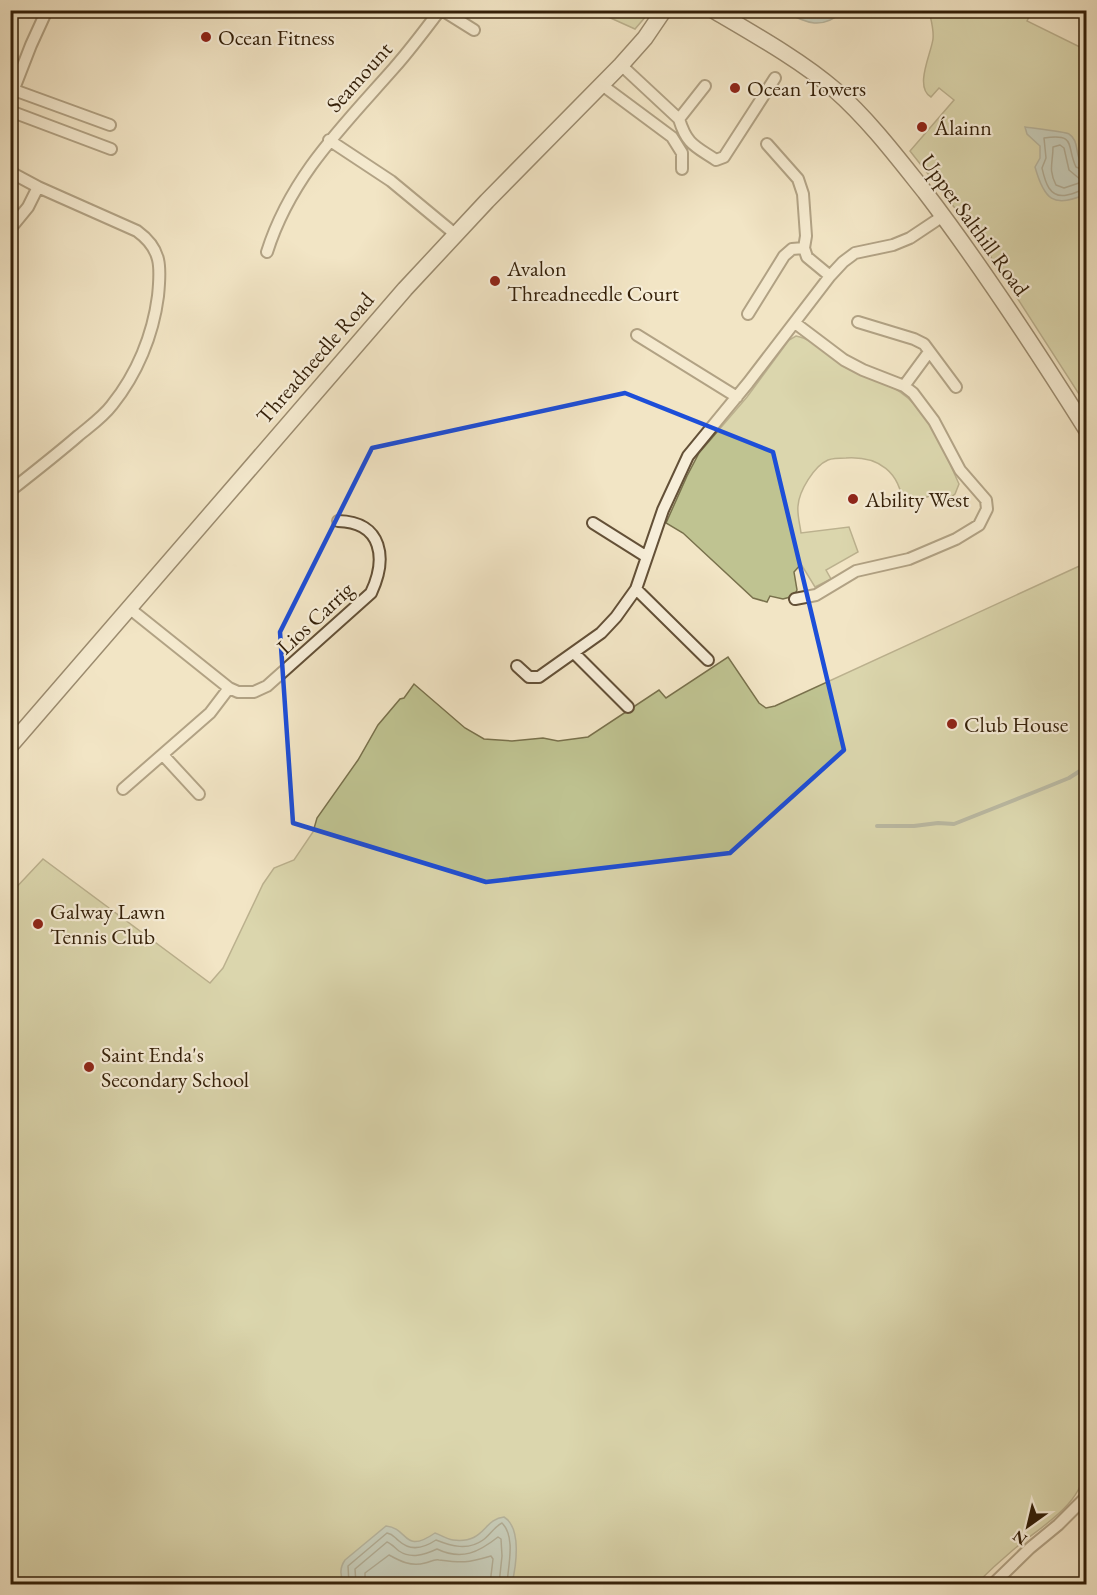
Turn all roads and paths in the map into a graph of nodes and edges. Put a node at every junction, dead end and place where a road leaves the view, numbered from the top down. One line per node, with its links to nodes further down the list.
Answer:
1 (47, 10): 10 (street)
2 (441, 10): 5 (street, Seamount); 14 (street, Seamount)
3 (664, 10): 6 (main road, Threadneedle Road)
4 (713, 10): 20 (main road, Upper Salthill Road)
5 (474, 30)
6 (621, 65): 8 (main road, Threadneedle Road); 12 (street)
7 (775, 78): 12 (street)
8 (602, 85): 17 (street); 22 (main road, Threadneedle Road)
9 (705, 86): 12 (street)
10 (12, 94): 13 (street)
11 (10, 111): 16 (street)
12 (679, 119)
13 (110, 125)
14 (329, 140): 22 (street, Seamount); 24 (street, Seamount)
15 (767, 144): 23 (street)
16 (111, 149)
17 (682, 169)
18 (10, 172): 19 (street)
19 (38, 188): 21 (street); 35 (street)
20 (943, 216): 25 (street); 34 (main road, Upper Salthill Road)
21 (10, 229)
22 (455, 234): 41 (main road, Threadneedle Road)
23 (804, 248): 25 (street); 26 (street)
24 (267, 252)
25 (830, 276): 28 (street)
26 (748, 314)
27 (858, 322): 30 (street)
28 (795, 323): 31 (street); 33 (street)
29 (637, 335): 33 (street)
30 (929, 352): 31 (street); 32 (street)
31 (904, 386): 40 (street)
32 (956, 387)
33 (737, 397): 38 (street)
34 (1086, 429)
35 (10, 491)
36 (338, 521): 45 (street, Lios Carrig)
37 (594, 523): 38 (street)
38 (647, 557): 39 (street)
39 (636, 589): 42 (street); 43 (street)
40 (795, 599)
41 (129, 608): 45 (street); 47 (main road, Threadneedle Road)
42 (574, 653): 44 (street); 46 (street)
43 (708, 660)
44 (517, 666)
45 (229, 688): 48 (street)
46 (628, 707)
47 (10, 746)
48 (163, 755): 49 (street); 50 (street)
49 (123, 789)
50 (199, 794)
51 (1086, 1497): 52 (street)
52 (993, 1584)

